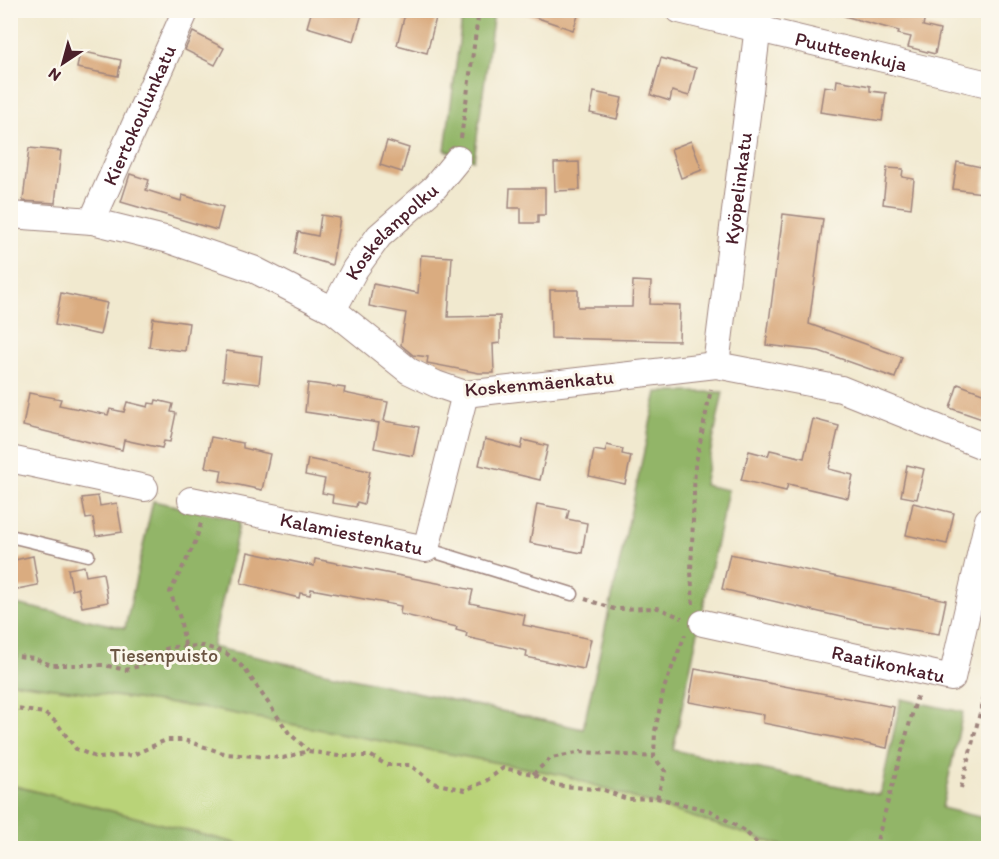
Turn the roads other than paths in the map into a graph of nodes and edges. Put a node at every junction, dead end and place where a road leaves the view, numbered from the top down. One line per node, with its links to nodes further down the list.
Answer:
1 (186, 10): 7 (street, Kiertokoulunkatu)
2 (679, 10): 3 (street, Puutteenkuja)
3 (758, 19): 4 (street, Puutteenkuja); 9 (street, Kyöpelinkatu)
4 (988, 84)
5 (458, 159): 8 (street, Koskelanpolku)
6 (10, 215): 7 (street, Koskenmäenkatu)
7 (92, 222): 8 (street, Koskenmäenkatu)
8 (333, 310): 10 (street, Koskenmäenkatu)
9 (716, 366): 10 (street, Koskenmäenkatu); 11 (street, Koskenmäenkatu)
10 (465, 394): 17 (street, Kalamiestenkatu)
11 (988, 448)
12 (10, 459): 13 (street)
13 (145, 488)
14 (199, 502): 17 (street, Kalamiestenkatu)
15 (988, 520): 20 (street, Raatikonkatu)
16 (10, 537): 18 (lane)
17 (426, 549): 19 (lane)
18 (88, 555)
19 (572, 594)
20 (696, 622)

